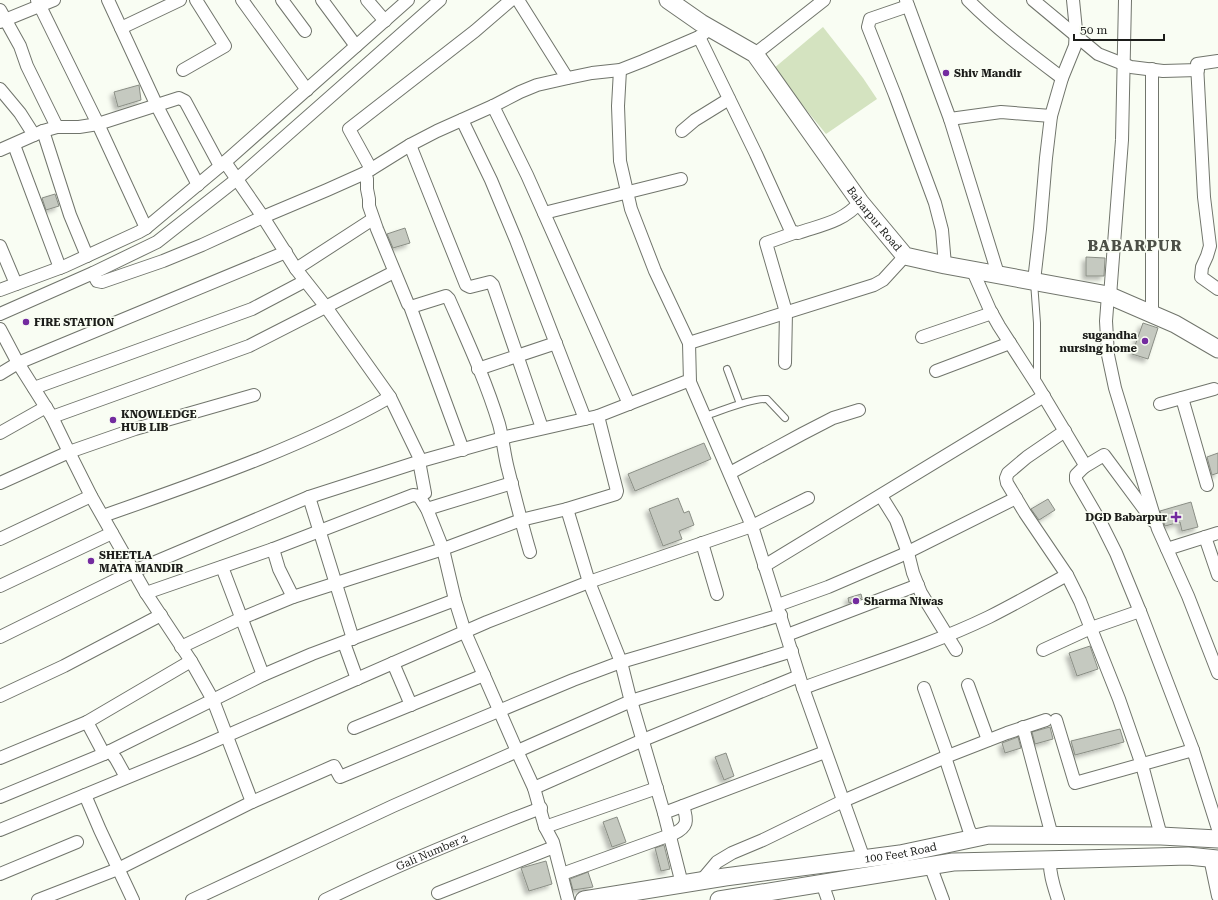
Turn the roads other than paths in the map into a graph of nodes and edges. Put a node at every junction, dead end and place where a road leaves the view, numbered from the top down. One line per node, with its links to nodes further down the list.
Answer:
1 (54, 0): 19 (street)
2 (108, 0): 23 (street)
3 (180, 0): 23 (street)
4 (196, 0): 31 (street)
5 (242, 0): 38 (street)
6 (282, 0): 24 (street)
7 (322, 0): 27 (street)
8 (367, 0): 22 (street)
9 (408, 0): 22 (street)
10 (440, 0): 54 (street)
11 (511, 0): 53 (street)
12 (518, 0): 35 (street)
13 (668, 0): 25 (main road, Babarpur Road)
14 (824, 0): 28 (street)
15 (968, 0): 36 (street)
16 (1033, 0): 26 (street)
17 (1073, 0): 26 (street)
18 (1125, 0): 30 (street)
19 (38, 3): 21 (street); 45 (street)
20 (907, 3): 43 (street); 68 (street)
21 (2, 17): 46 (street)
22 (385, 21): 27 (street)
23 (121, 28): 40 (street)
24 (305, 31)
25 (705, 33): 28 (main road, Babarpur Road); 32 (street); 39 (street)
26 (1076, 37): 30 (street); 36 (street)
27 (356, 46): 38 (street)
28 (755, 54): 58 (main road, Babarpur Road)
29 (1218, 61): 34 (street)
30 (1125, 66): 33 (street); 80 (street)
31 (183, 70)
32 (620, 70): 35 (street); 57 (street)
33 (1152, 70): 34 (street); 86 (street)
34 (1198, 70): 78 (street)
35 (567, 78): 41 (street)
36 (1062, 78): 42 (street)
37 (0, 89): 48 (street)
38 (306, 90): 52 (street)
39 (729, 99): 47 (street); 63 (street)
40 (157, 106): 45 (street); 52 (street); 56 (street)
41 (493, 106): 44 (street); 59 (street)
42 (1051, 116): 43 (street); 76 (street)
43 (950, 119): 74 (street)
44 (462, 120): 50 (street); 89 (street)
45 (98, 124): 46 (street); 62 (street)
46 (57, 127): 48 (street)
47 (682, 131)
48 (38, 133): 49 (street); 66 (street)
49 (14, 145): 51 (street); 69 (street)
50 (410, 145): 53 (street); 93 (street)
51 (0, 150)
52 (222, 164): 54 (street); 56 (street)
53 (368, 171): 60 (street); 61 (street)
54 (237, 179): 60 (street); 73 (street)
55 (681, 179): 57 (street)
56 (198, 185): 62 (street)
57 (626, 192): 59 (street); 90 (street)
58 (860, 202): 63 (street); 67 (main road, Babarpur Road)
59 (544, 213): 108 (street)
60 (264, 216): 65 (street); 73 (street)
61 (374, 219): 70 (street); 72 (street)
62 (146, 228): 66 (street)
63 (794, 233): 83 (street)
64 (0, 246): 77 (street)
65 (286, 252): 70 (street); 95 (street)
66 (87, 256): 69 (street)
67 (905, 256): 68 (main road, Babarpur Road); 83 (street)
68 (946, 265): 71 (main road, Babarpur Road)
69 (60, 268): 77 (street)
70 (296, 269): 75 (street)
71 (972, 270): 74 (main road, Babarpur Road); 84 (street)
72 (394, 272): 81 (street); 82 (street)
73 (93, 273): 85 (street)
74 (998, 274): 76 (main road, Babarpur Road)
75 (305, 281): 82 (street); 102 (street)
76 (1034, 281): 80 (main road, Babarpur Road); 101 (lane)
77 (16, 284): 79 (street)
78 (1218, 289)
79 (0, 290)
80 (1109, 296): 86 (main road, Babarpur Road); 140 (street)
81 (410, 306): 97 (street); 121 (street)
82 (326, 307): 106 (street); 112 (street)
83 (786, 312): 90 (street); 94 (street)
84 (992, 313): 88 (street); 91 (street)
85 (0, 314)
86 (1152, 314): 92 (main road, Babarpur Road)
87 (0, 329): 95 (street)
88 (922, 337)
89 (556, 343): 93 (street); 116 (street)
90 (689, 343): 100 (street)
91 (1010, 343): 98 (street); 101 (street)
92 (1218, 349)
93 (518, 356): 97 (street); 117 (street)
94 (784, 362)
95 (18, 363): 99 (street); 102 (street)
96 (727, 368): 109 (lane)
97 (478, 369): 120 (street)
98 (936, 371)
99 (0, 374)
100 (690, 382): 108 (street); 114 (street)
101 (1037, 385): 105 (street)
102 (34, 388): 112 (street)
103 (1217, 390): 107 (street)
104 (254, 395): 122 (street)
105 (1044, 396): 118 (street); 131 (street)
106 (390, 397): 123 (street); 137 (street)
107 (1182, 398): 110 (street); 128 (street)
108 (629, 404): 113 (street)
109 (740, 404): 114 (lane); 115 (lane)
110 (1160, 404)
111 (859, 410): 125 (street)
112 (49, 412): 119 (street); 122 (street)
113 (598, 416): 116 (street); 136 (street)
114 (705, 416): 125 (street)
115 (785, 418)
116 (585, 419): 117 (street)
117 (542, 428): 120 (street)
118 (1065, 431): 124 (street); 134 (street)
119 (0, 434)
120 (502, 438): 121 (street); 127 (street)
121 (463, 450): 123 (street)
122 (69, 452): 126 (street); 129 (street)
123 (420, 461): 130 (street); 132 (street)
124 (1084, 467): 140 (street); 166 (street)
125 (730, 473): 139 (street)
126 (0, 483)
127 (512, 483): 135 (street); 138 (street)
128 (1207, 485)
129 (92, 496): 137 (street); 145 (street)
130 (419, 496): 135 (street); 141 (street)
131 (880, 496): 151 (street); 152 (street)
132 (308, 497): 141 (street); 154 (street)
133 (808, 498): 139 (street)
134 (1016, 498): 151 (street); 155 (street)
135 (426, 509): 148 (street)
136 (567, 509): 138 (street); 157 (street)
137 (103, 516): 142 (street)
138 (521, 520): 148 (street); 150 (street)
139 (752, 526): 146 (street); 152 (street)
140 (1158, 529): 149 (street)
141 (319, 532): 147 (street); 158 (street)
142 (112, 533): 154 (street); 160 (street)
143 (1218, 533): 144 (street)
144 (1204, 537): 149 (street); 156 (street)
145 (0, 539)
146 (702, 543): 157 (street); 162 (street)
147 (273, 549): 153 (street); 163 (street)
148 (443, 549): 158 (street); 164 (street)
149 (1166, 549): 182 (street)
150 (530, 552)
151 (908, 553): 159 (street); 165 (street)
152 (764, 566): 165 (street)
153 (222, 567): 161 (street); 168 (street)
154 (134, 571): 161 (street); 173 (street)
155 (1066, 575): 169 (street); 172 (street)
156 (1218, 575)
157 (589, 582): 170 (street); 180 (street)
158 (335, 584): 163 (street); 174 (street)
159 (918, 585): 171 (street); 172 (street)
160 (0, 586)
161 (146, 593): 167 (street)
162 (717, 594)
163 (292, 598): 168 (street)
164 (455, 600): 170 (street); 174 (street)
165 (779, 610): 171 (street); 180 (street)
166 (1140, 611): 169 (street); 201 (street)
167 (161, 615): 175 (street); 190 (street)
168 (242, 618): 175 (street); 183 (street)
169 (1091, 628): 177 (street); 207 (street)
170 (465, 632): 181 (street); 184 (street)
171 (787, 635): 178 (street)
172 (947, 635): 176 (street); 188 (street)
173 (0, 637)
174 (348, 641): 183 (street); 186 (street)
175 (181, 647): 179 (street)
176 (956, 650)
177 (1043, 650)
178 (792, 651): 185 (street); 192 (street)
179 (191, 660): 191 (street); 195 (street)
180 (621, 662): 192 (street); 194 (street)
181 (392, 663): 186 (street); 193 (street)
182 (1218, 673)
183 (263, 675): 191 (street)
184 (484, 675): 193 (street); 194 (street)
185 (799, 676): 188 (street); 199 (street)
186 (357, 679): 198 (street)
187 (968, 685): 200 (street)
188 (803, 688): 203 (street)
189 (924, 688): 205 (street)
190 (0, 696)
191 (213, 700): 198 (street); 204 (street)
192 (631, 701): 199 (street); 202 (street)
193 (411, 705): 197 (street)
194 (500, 711): 202 (street); 214 (street)
195 (87, 722): 204 (street); 206 (street)
196 (1023, 727): 200 (street); 207 (street); 222 (street)
197 (354, 728)
198 (226, 736): 208 (street); 214 (street)
199 (643, 740): 209 (street); 210 (street)
200 (988, 740): 205 (street)
201 (1193, 750): 207 (street); 219 (street)
202 (517, 751): 209 (street); 242 (street)
203 (825, 752): 213 (street); 215 (street)
204 (107, 753): 208 (street); 212 (street)
205 (946, 756): 213 (street); 224 (street)
206 (0, 758)
207 (1142, 765): 223 (street)
208 (126, 777): 211 (street)
209 (534, 788): 216 (street)
210 (657, 788): 217 (street); 218 (street)
211 (85, 795): 220 (street); 232 (street)
212 (0, 797)
213 (843, 801): 228 (street); 235 (street)
214 (252, 802): 232 (street)
215 (683, 806): 217 (street); 221 (street)
216 (541, 808): 218 (street); 243 (street, Gali Number 2)
217 (664, 813): 221 (street)
218 (545, 826): 227 (street)
219 (1218, 829)
220 (0, 830)
221 (670, 836): 234 (street); 237 (street)
222 (1052, 836): 223 (main road, 100 Feet Road); 224 (main road, 100 Feet Road)
223 (1161, 836): 225 (main road, 100 Feet Road)
224 (974, 838): 228 (main road, 100 Feet Road)
225 (1218, 840)
226 (77, 842): 233 (street)
227 (554, 847): 234 (street); 238 (street)
228 (864, 859): 235 (main road, 100 Feet Road)
229 (1214, 859): 230 (main road, 100 Feet Road); 239 (street)
230 (1050, 860): 231 (main road, 100 Feet Road); 249 (street)
231 (930, 865): 236 (main road, 100 Feet Road); 248 (street)
232 (118, 869): 240 (street); 241 (street)
233 (0, 874)
234 (562, 874): 244 (street)
235 (701, 881): 237 (main road, 100 Feet Road)
236 (822, 883): 246 (main road, 100 Feet Road); 247 (street)
237 (682, 884): 245 (main road, 100 Feet Road)
238 (438, 893)
239 (1218, 896)
240 (38, 900)
241 (133, 900)
242 (192, 900)
243 (325, 900)
244 (568, 900)
245 (584, 900)
246 (719, 900)
247 (828, 900)
248 (943, 900)
249 (1058, 900)

